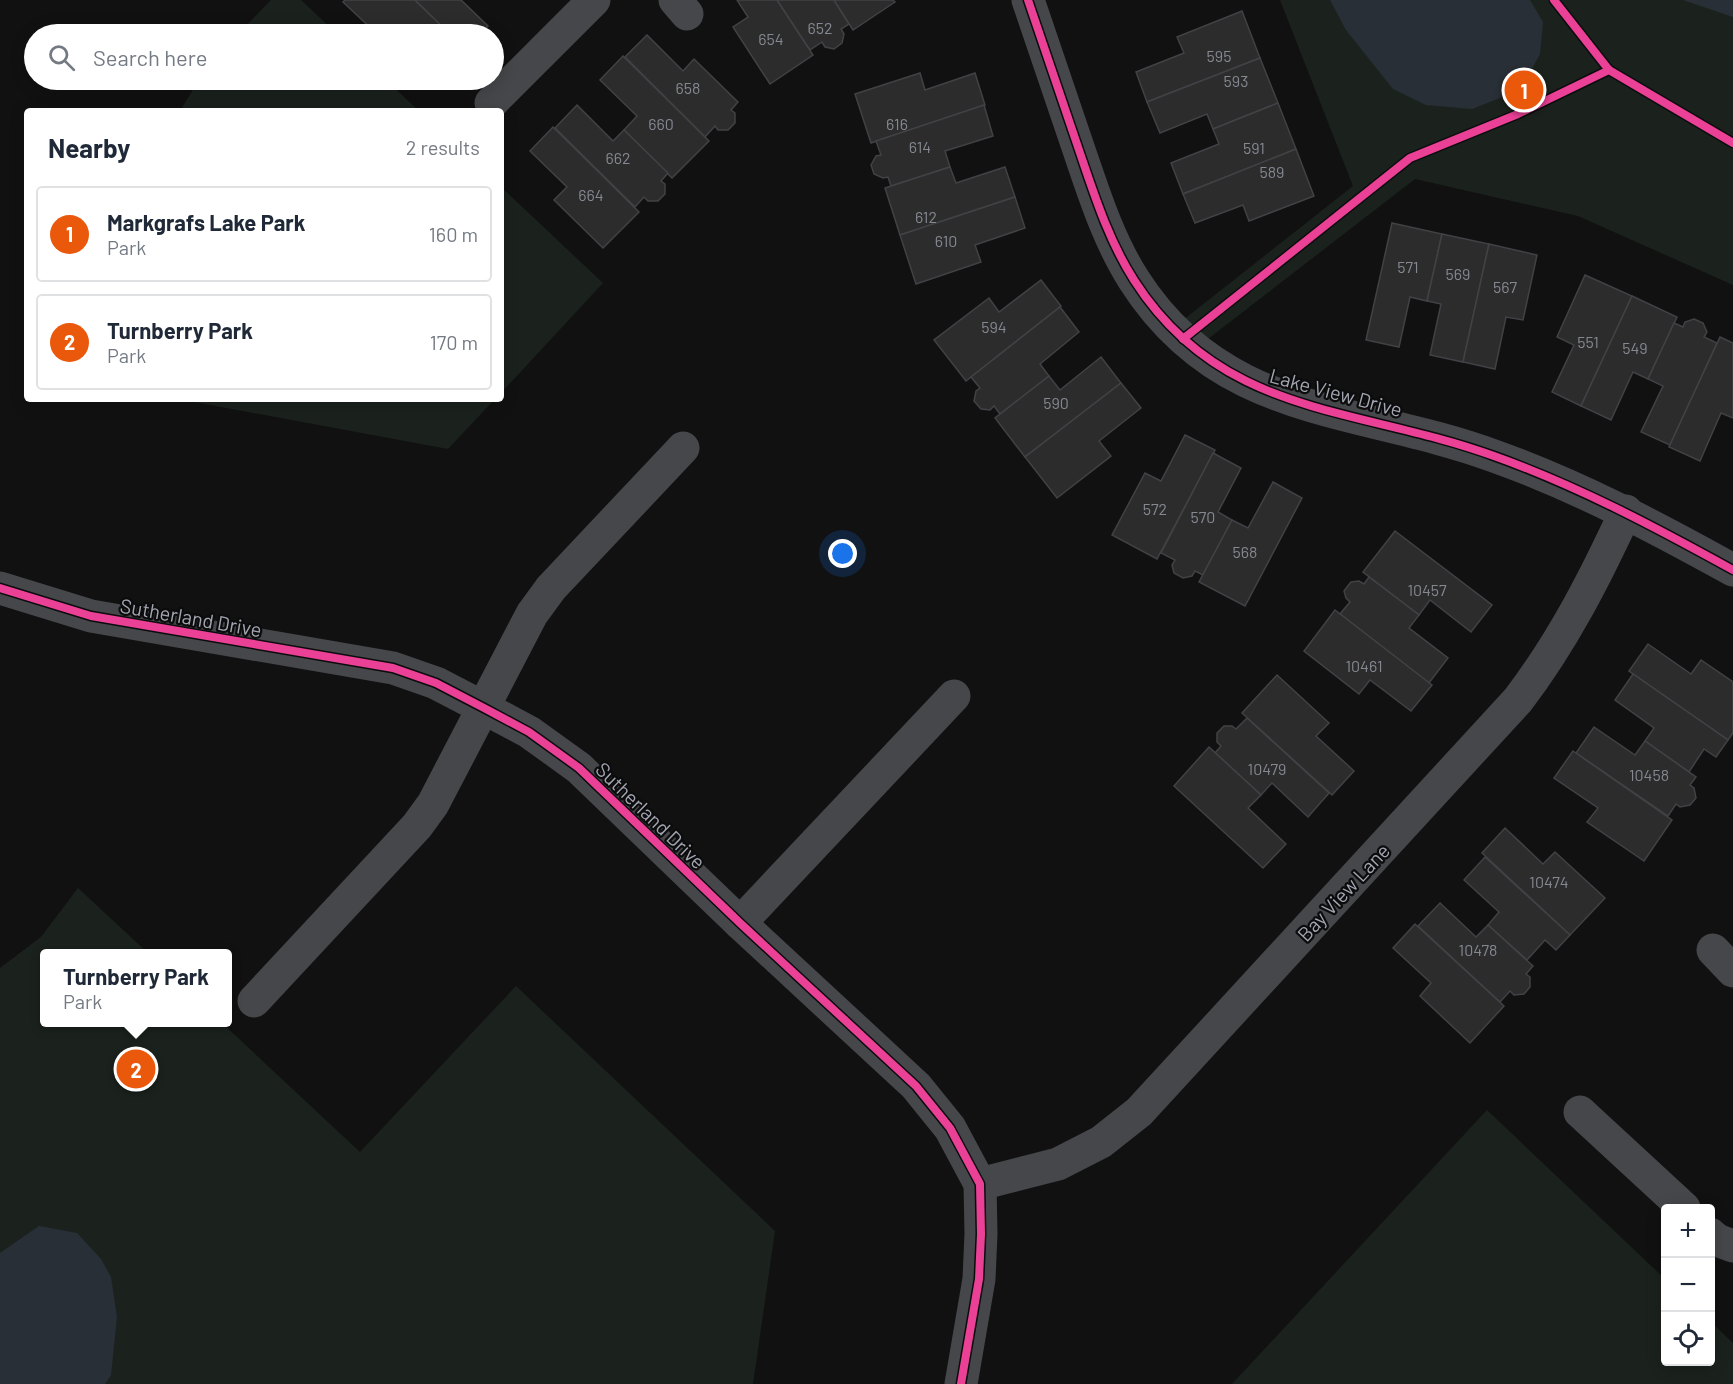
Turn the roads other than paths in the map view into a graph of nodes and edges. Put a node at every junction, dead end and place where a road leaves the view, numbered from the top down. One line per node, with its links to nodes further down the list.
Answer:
1 (594, 0): 3 (street)
2 (1028, 0): 5 (street, Lake View Drive)
3 (491, 103)
4 (683, 448): 9 (street)
5 (1626, 511): 6 (street, Lake View Drive); 13 (street, Bay View Lane)
6 (1733, 570)
7 (0, 588): 9 (street, Sutherland Drive)
8 (954, 696): 10 (street)
9 (484, 708): 10 (street, Sutherland Drive); 11 (street)
10 (740, 923): 13 (street, Sutherland Drive)
11 (254, 1001)
12 (1580, 1112): 14 (street)
13 (980, 1184): 17 (street, Sutherland Drive)
14 (1679, 1204)
15 (1715, 1238): 16 (street)
16 (1733, 1246)
17 (961, 1384)

